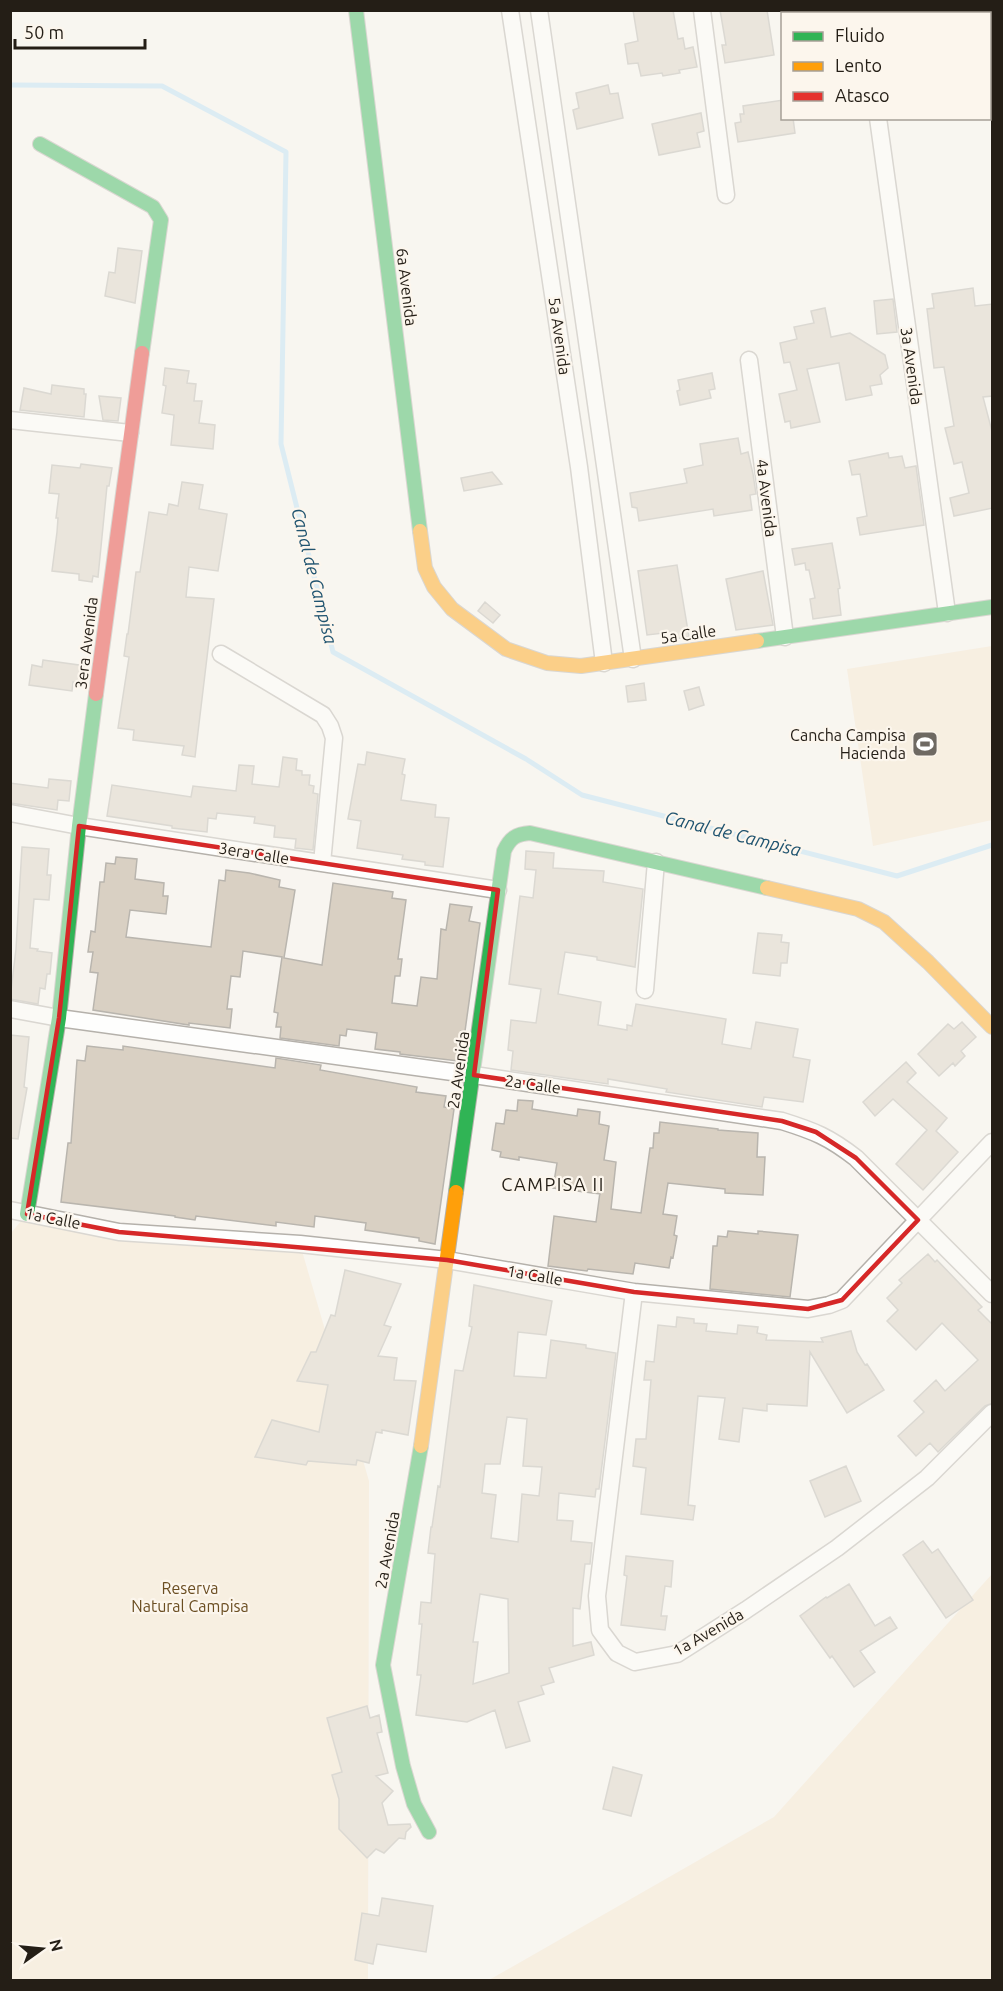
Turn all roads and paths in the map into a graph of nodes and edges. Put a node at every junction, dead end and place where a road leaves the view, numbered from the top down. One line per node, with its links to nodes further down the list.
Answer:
1 (356, 10): 15 (street, 6a Avenida)
2 (510, 10): 9 (street, 5a Avenida)
3 (539, 10): 8 (street, 5a Avenida)
4 (702, 10): 7 (street)
5 (878, 120): 17 (street, 3a Avenida)
6 (40, 144): 12 (street, 3era Avenida)
7 (726, 195)
8 (567, 200): 9 (street); 13 (street, 5a Avenida)
9 (540, 205): 14 (street, 5a Avenida)
10 (749, 360): 18 (street, 4a Avenida)
11 (10, 420): 12 (street)
12 (130, 434): 23 (street, 3era Avenida)
13 (605, 462): 14 (street); 20 (street, 5a Avenida)
14 (579, 466): 21 (street, 5a Avenida)
15 (425, 568): 21 (street, 5a Calle)
16 (993, 607): 17 (street, 5a Calle)
17 (947, 613): 18 (street, 5a Calle)
18 (785, 637): 20 (street, 5a Calle)
19 (221, 654): 25 (street)
20 (633, 659): 21 (street, 5a Calle)
21 (604, 663)
22 (10, 813): 23 (street, 3era Calle)
23 (79, 826): 25 (street, 3era Calle); 29 (street, 3era Avenida)
24 (656, 862): 26 (street, 2a Avenida); 27 (street); 30 (street, 2a Avenida)
25 (322, 863): 26 (street, 3era Calle)
26 (498, 890): 31 (street, 2a Avenida)
27 (645, 990)
28 (10, 1009): 29 (street, 2a Calle)
29 (59, 1018): 31 (street, 2a Calle); 33 (street, 3era Avenida)
30 (993, 1027)
31 (474, 1075): 34 (street, 2a Calle); 35 (street, 2a Avenida)
32 (993, 1142): 34 (street, 1a Calle)
33 (19, 1212): 35 (street, 1a Calle)
34 (918, 1220): 36 (street, 1a Calle); 37 (street, 2a Calle)
35 (447, 1260): 36 (street, 1a Calle); 39 (street, 2a Avenida)
36 (634, 1292): 38 (street, 1a Avenida)
37 (993, 1294)
38 (993, 1413)
39 (429, 1832)

